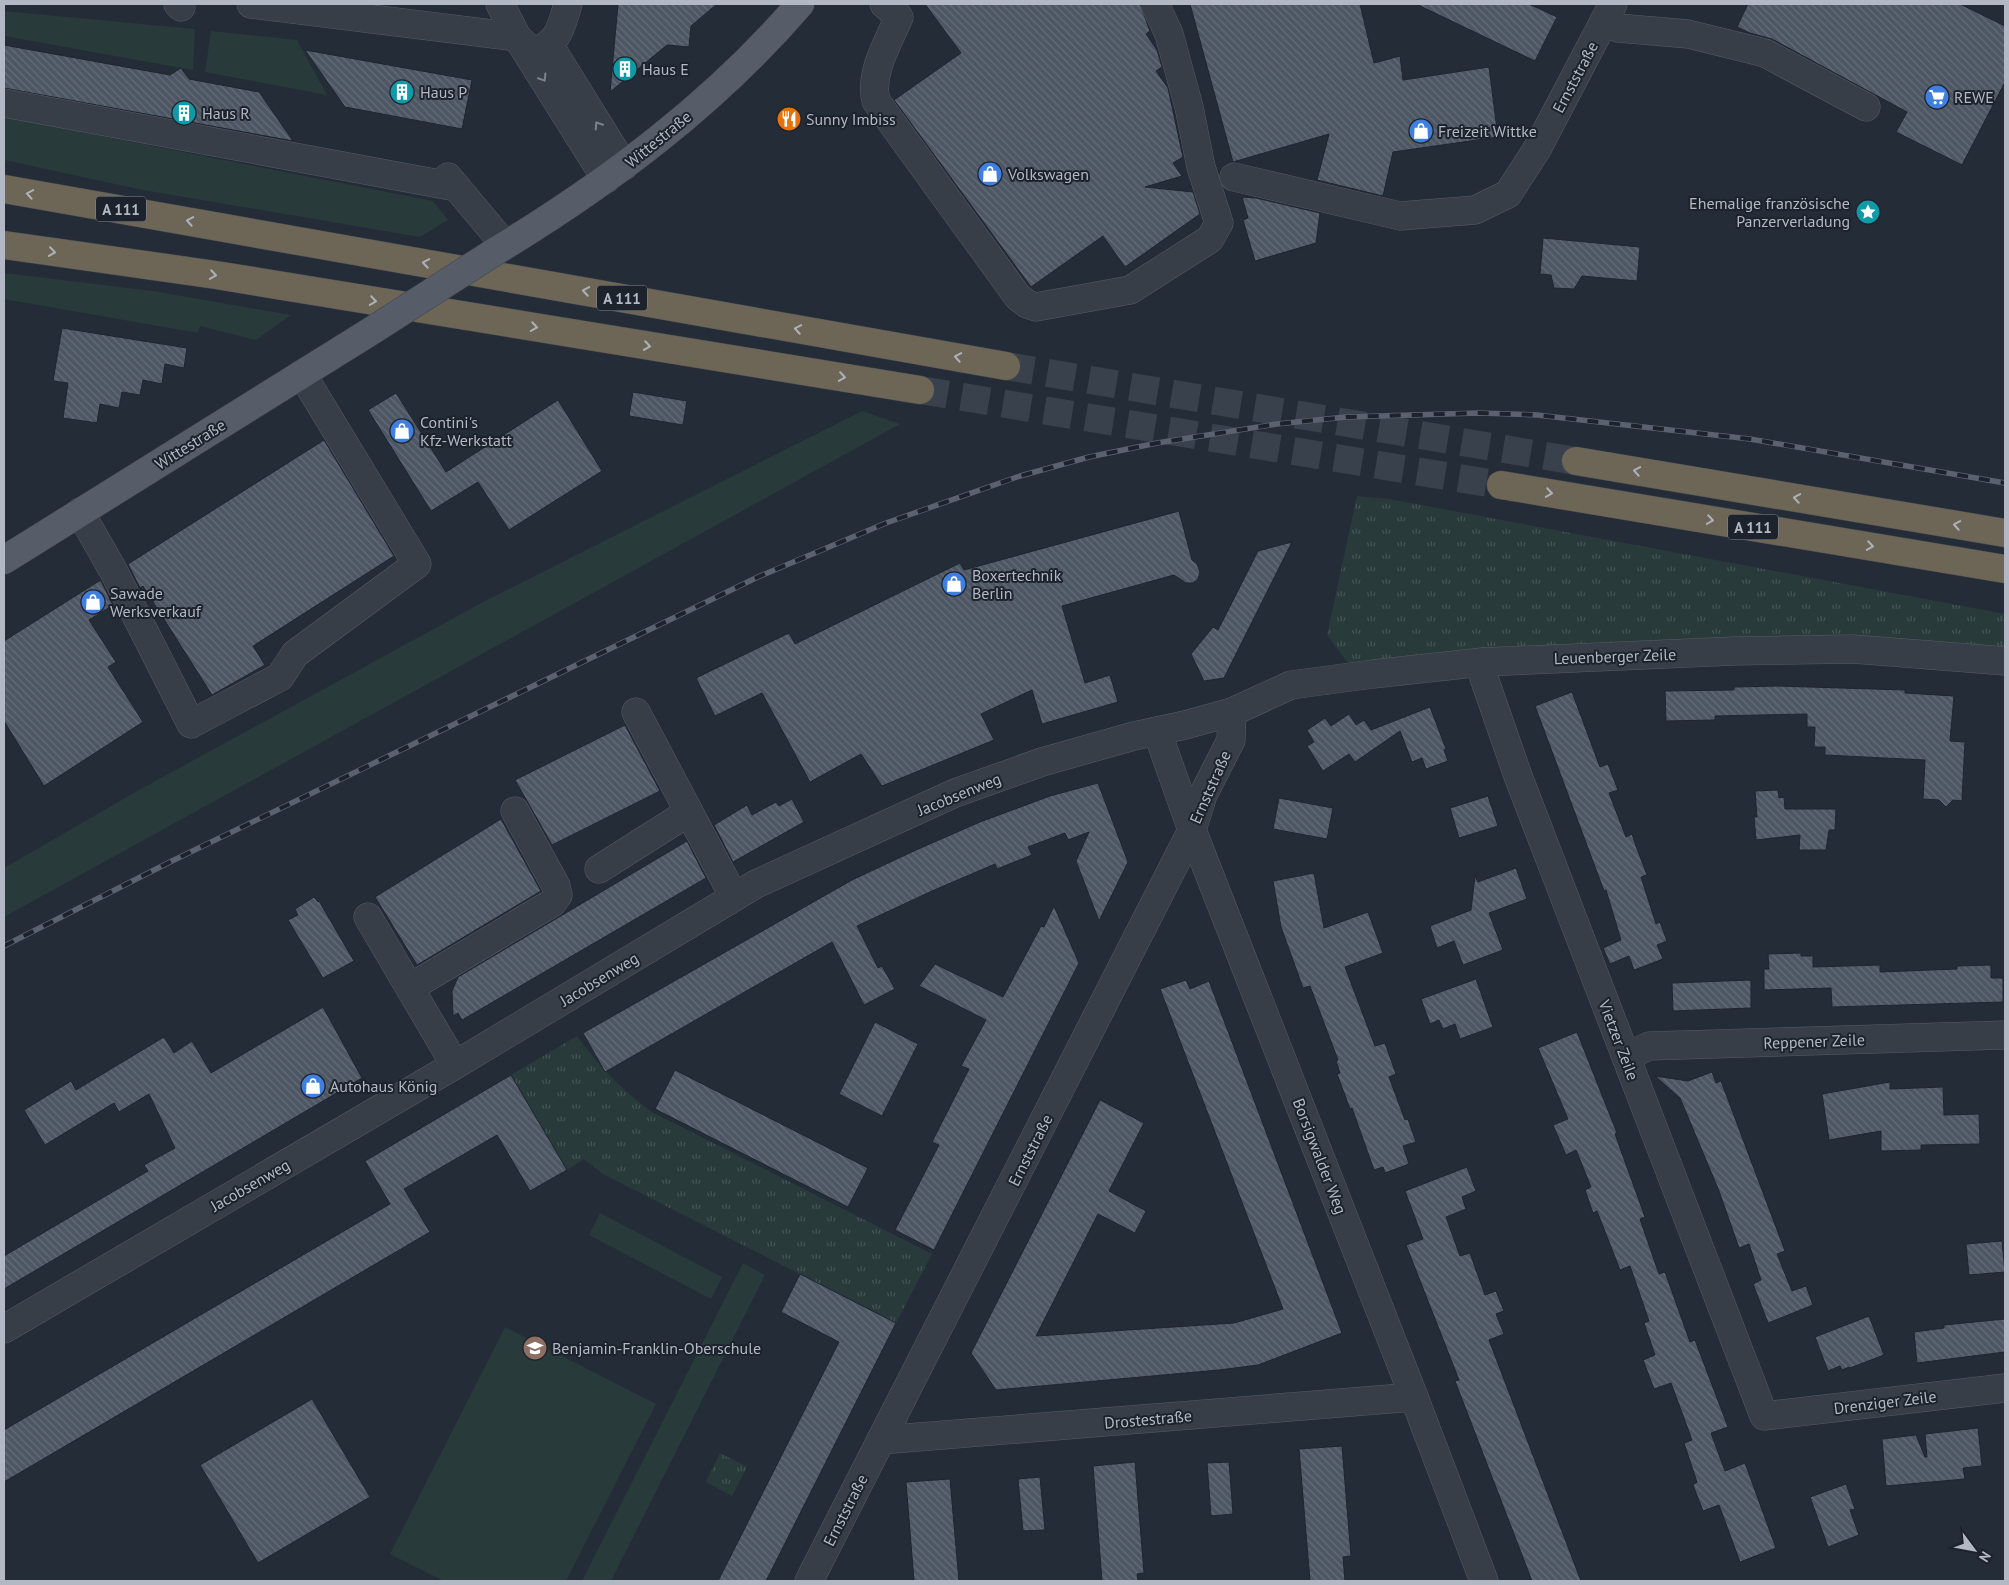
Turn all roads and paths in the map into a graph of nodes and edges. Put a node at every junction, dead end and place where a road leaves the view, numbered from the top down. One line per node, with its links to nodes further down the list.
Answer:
1 (251, 4): 8 (street)
2 (500, 4): 9 (street)
3 (568, 4): 10 (street)
4 (800, 4): 13 (main road, Wittestraße)
5 (1155, 4): 6 (street)
6 (896, 8)
7 (1608, 12): 12 (street); 14 (street, Ernststraße)
8 (349, 16): 9 (street)
9 (517, 37): 10 (street); 13 (street, one-way to 13)
10 (549, 45): 13 (street, one-way to 10)
11 (4, 103): 17 (street)
12 (1866, 107)
13 (615, 173): 17 (main road, Wittestraße)
14 (1234, 177)
15 (4, 189): 18 (highway, A 111, one-way to 15)
16 (4, 245): 20 (highway, one-way to 20)
17 (501, 248): 19 (main road, Wittestraße, bridge)
18 (1006, 366)
19 (302, 374): 23 (main road, Wittestraße); 23 (street)
20 (920, 390)
21 (1576, 461): 24 (highway, A 111, one-way to 21)
22 (1501, 485): 26 (highway, A 111, one-way to 26)
23 (80, 512): 25 (main road, Wittestraße)
24 (2005, 533)
25 (4, 560)
26 (2005, 569)
27 (2005, 661): 28 (street, Leuenberger Zeile)
28 (1483, 662): 30 (street, Leuenberger Zeile); 40 (street, Vietzer Zeile)
29 (636, 712): 33 (street)
30 (1232, 712): 31 (street, Jacobsenweg); 34 (street, Ernststraße)
31 (1157, 731): 34 (street, Borsigwalder Weg); 36 (street, Jacobsenweg)
32 (515, 811): 38 (street)
33 (689, 812): 35 (street); 36 (street)
34 (1192, 830): 44 (street, Borsigwalder Weg); 46 (street, Ernststraße)
35 (599, 869)
36 (734, 897): 41 (street, Jacobsenweg)
37 (368, 917): 38 (street)
38 (411, 987): 41 (street)
39 (2005, 1035): 40 (street, Reppener Zeile)
40 (1626, 1057): 45 (street, Vietzer Zeile)
41 (455, 1065): 42 (street, Jacobsenweg)
42 (4, 1329)
43 (2005, 1388): 45 (street, Drenziger Zeile)
44 (1414, 1397): 46 (street, Drostestraße); 48 (street, Borsigwalder Weg)
45 (1764, 1416)
46 (882, 1440): 47 (street, Ernststraße)
47 (809, 1581)
48 (1484, 1581)

